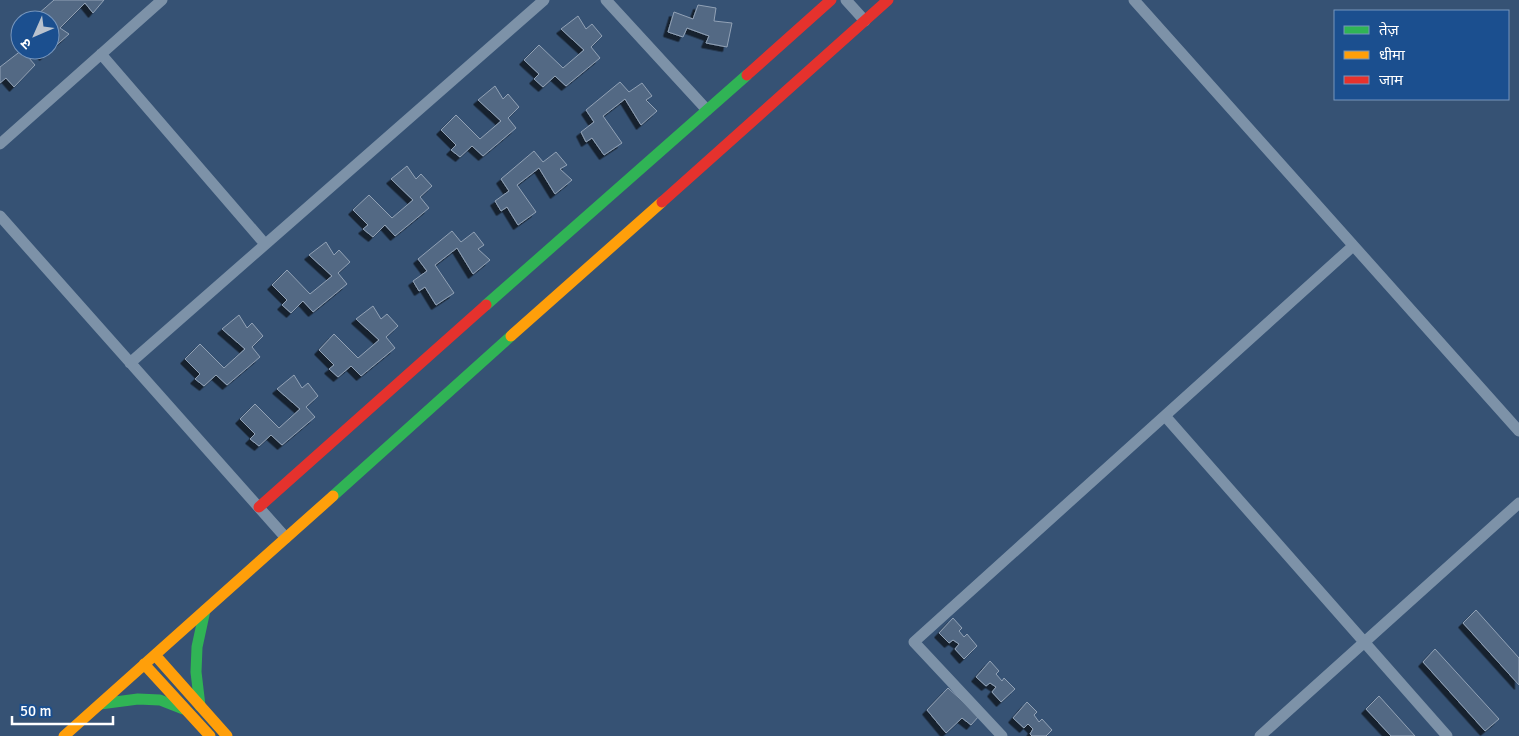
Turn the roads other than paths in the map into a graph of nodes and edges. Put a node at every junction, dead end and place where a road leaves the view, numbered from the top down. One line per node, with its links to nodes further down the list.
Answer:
1 (162, 0): 9 (street)
2 (544, 0): 13 (street)
3 (606, 0): 10 (street)
4 (830, 0): 10 (street)
5 (846, 0): 8 (street)
6 (888, 0): 8 (street)
7 (1134, 0): 14 (street)
8 (865, 21): 20 (street)
9 (101, 54): 11 (street); 13 (street)
10 (707, 110): 19 (street)
11 (0, 144)
12 (0, 216): 15 (street)
13 (265, 244): 15 (street)
14 (1353, 246): 16 (street); 17 (street)
15 (130, 363): 19 (street)
16 (1165, 416): 22 (street); 31 (street)
17 (1519, 431)
18 (1519, 503): 22 (street)
19 (259, 507): 20 (street)
20 (286, 538): 21 (street)
21 (205, 610): 23 (street); 26 (street)
22 (1364, 643): 32 (street); 33 (street)
23 (155, 655): 24 (street); 26 (street)
24 (144, 664): 25 (street); 27 (street)
25 (100, 704): 27 (street); 28 (street)
26 (200, 706): 30 (street)
27 (186, 709): 29 (street)
28 (64, 736)
29 (210, 736)
30 (227, 736)
31 (1002, 736)
32 (1260, 736)
33 (1447, 736)

